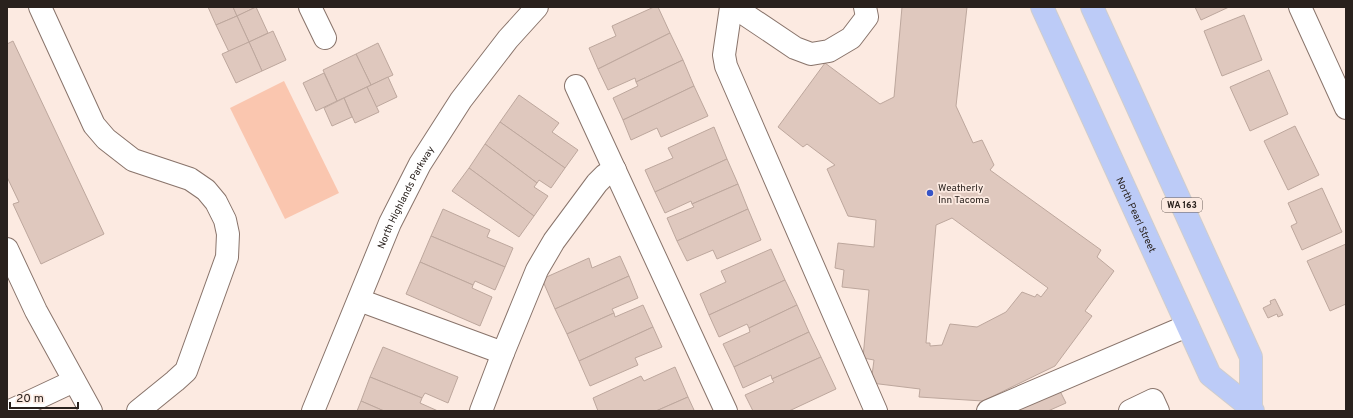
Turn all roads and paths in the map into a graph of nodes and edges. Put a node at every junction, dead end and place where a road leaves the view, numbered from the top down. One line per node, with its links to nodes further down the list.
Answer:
1 (40, 7): 21 (street)
2 (310, 7): 9 (street)
3 (537, 7): 14 (street, North Highlands Parkway)
4 (732, 7): 5 (street); 25 (street)
5 (865, 7)
6 (1042, 7): 15 (main road, North Pearl Street / WA 163)
7 (1092, 7): 18 (main road, North Pearl Street / WA 163)
8 (1300, 7): 11 (street)
9 (325, 38)
10 (576, 86): 12 (street)
11 (1346, 108)
12 (615, 170): 16 (street); 24 (street)
13 (7, 249): 17 (street)
14 (359, 300): 16 (street); 22 (street, North Highlands Parkway)
15 (1187, 326): 18 (main road, North Pearl Street / WA 163); 26 (street)
16 (503, 353): 23 (street)
17 (74, 381): 19 (street); 20 (street)
18 (1252, 409)
19 (10, 411)
20 (91, 411)
21 (138, 411)
22 (313, 411)
23 (481, 411)
24 (726, 411)
25 (876, 411)
26 (988, 411)
27 (1130, 411): 28 (street)
28 (1158, 411)

